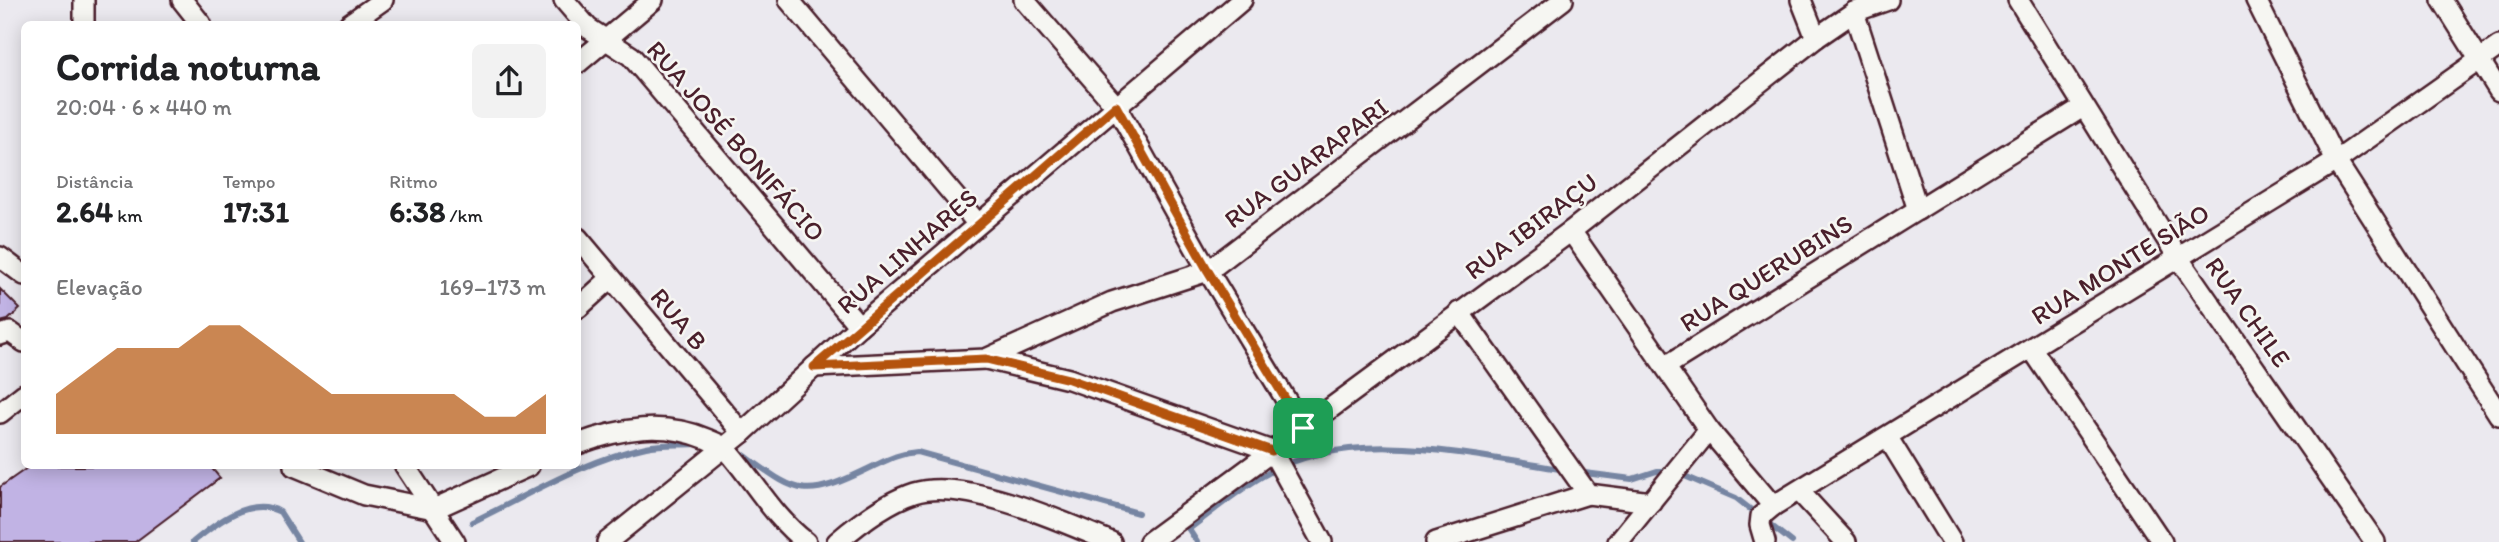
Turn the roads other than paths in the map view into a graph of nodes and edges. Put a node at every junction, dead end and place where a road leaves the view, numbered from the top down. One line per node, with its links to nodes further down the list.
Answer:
1 (84, 0): 16 (street)
2 (181, 0): 17 (street)
3 (381, 0): 18 (street)
4 (564, 0): 20 (street, RUA JOSÉ BONIFÁCIO)
5 (653, 0): 20 (street)
6 (789, 0): 29 (street)
7 (1024, 0): 25 (street)
8 (1242, 0): 25 (street, RUA LINHARES)
9 (1563, 0): 34 (street, RUA GUARAPARI)
10 (1801, 0): 19 (street)
11 (1888, 0): 15 (street, RUA IBIRAÇU)
12 (2018, 0): 26 (street, RUA CHILE)
13 (2256, 0): 27 (street)
14 (2442, 0): 22 (street)
15 (1854, 12): 19 (street, RUA IBIRAÇU); 28 (street)
16 (84, 21)
17 (198, 21)
18 (353, 21)
19 (1816, 38): 30 (street, RUA IBIRAÇU)
20 (605, 40): 23 (street); 39 (street, RUA JOSÉ BONIFÁCIO)
21 (2499, 46): 22 (street, RUA MONTE SIÃO)
22 (2479, 58): 24 (street); 27 (street, RUA MONTE SIÃO)
23 (581, 60)
24 (2499, 91)
25 (1116, 106): 29 (street, RUA LINHARES); 34 (street)
26 (2083, 107): 28 (street, RUA QUERUBINS); 33 (street, RUA CHILE)
27 (2336, 161): 33 (street, RUA MONTE SIÃO); 48 (street)
28 (1918, 210): 44 (street, RUA QUERUBINS)
29 (978, 224): 39 (street, RUA LINHARES)
30 (1571, 231): 38 (street, RUA IBIRAÇU); 44 (street)
31 (581, 242): 36 (street, RUA B)
32 (0, 257): 35 (street)
33 (2179, 259): 42 (street, RUA MONTE SIÃO); 77 (street, RUA CHILE)
34 (1208, 271): 43 (street, RUA GUARAPARI); 49 (street)
35 (21, 273)
36 (610, 279): 37 (street); 51 (street, RUA B)
37 (581, 305)
38 (1460, 312): 49 (street, RUA IBIRAÇU); 60 (street)
39 (859, 326): 45 (street, RUA LINHARES)
40 (0, 335): 41 (street)
41 (21, 340)
42 (2032, 349): 52 (street, RUA MONTE SIÃO); 76 (street)
43 (986, 359): 45 (street, RUA GUARAPARI); 55 (street)
44 (1666, 366): 50 (street, RUA QUERUBINS)
45 (814, 367): 51 (street, RUA LINHARES)
46 (21, 396): 47 (street)
47 (0, 413)
48 (2499, 415)
49 (1303, 428): 55 (street, RUA IBIRAÇU)
50 (1709, 430): 61 (street); 63 (street, RUA QUERUBINS)
51 (742, 433): 54 (street, RUA LINHARES)
52 (1888, 438): 59 (street, RUA MONTE SIÃO); 75 (street)
53 (581, 443): 54 (street)
54 (724, 446): 64 (street, RUA LINHARES); 66 (street)
55 (1272, 451): 69 (street, RUA IBIRAÇU); 70 (street)
56 (301, 469): 62 (street)
57 (407, 469): 62 (street)
58 (522, 469): 62 (street)
59 (1799, 491): 63 (street, RUA MONTE SIÃO); 74 (street)
60 (1588, 494): 61 (street); 71 (street)
61 (1651, 502): 72 (street)
62 (434, 509): 65 (street)
63 (1767, 511): 73 (street)
64 (615, 540)
65 (455, 542)
66 (806, 542)
67 (837, 542): 68 (street)
68 (1111, 542)
69 (1149, 542)
70 (1322, 542)
71 (1436, 542)
72 (1618, 542)
73 (1765, 542)
74 (1846, 542)
75 (1952, 542)
76 (2162, 542)
77 (2375, 542)

